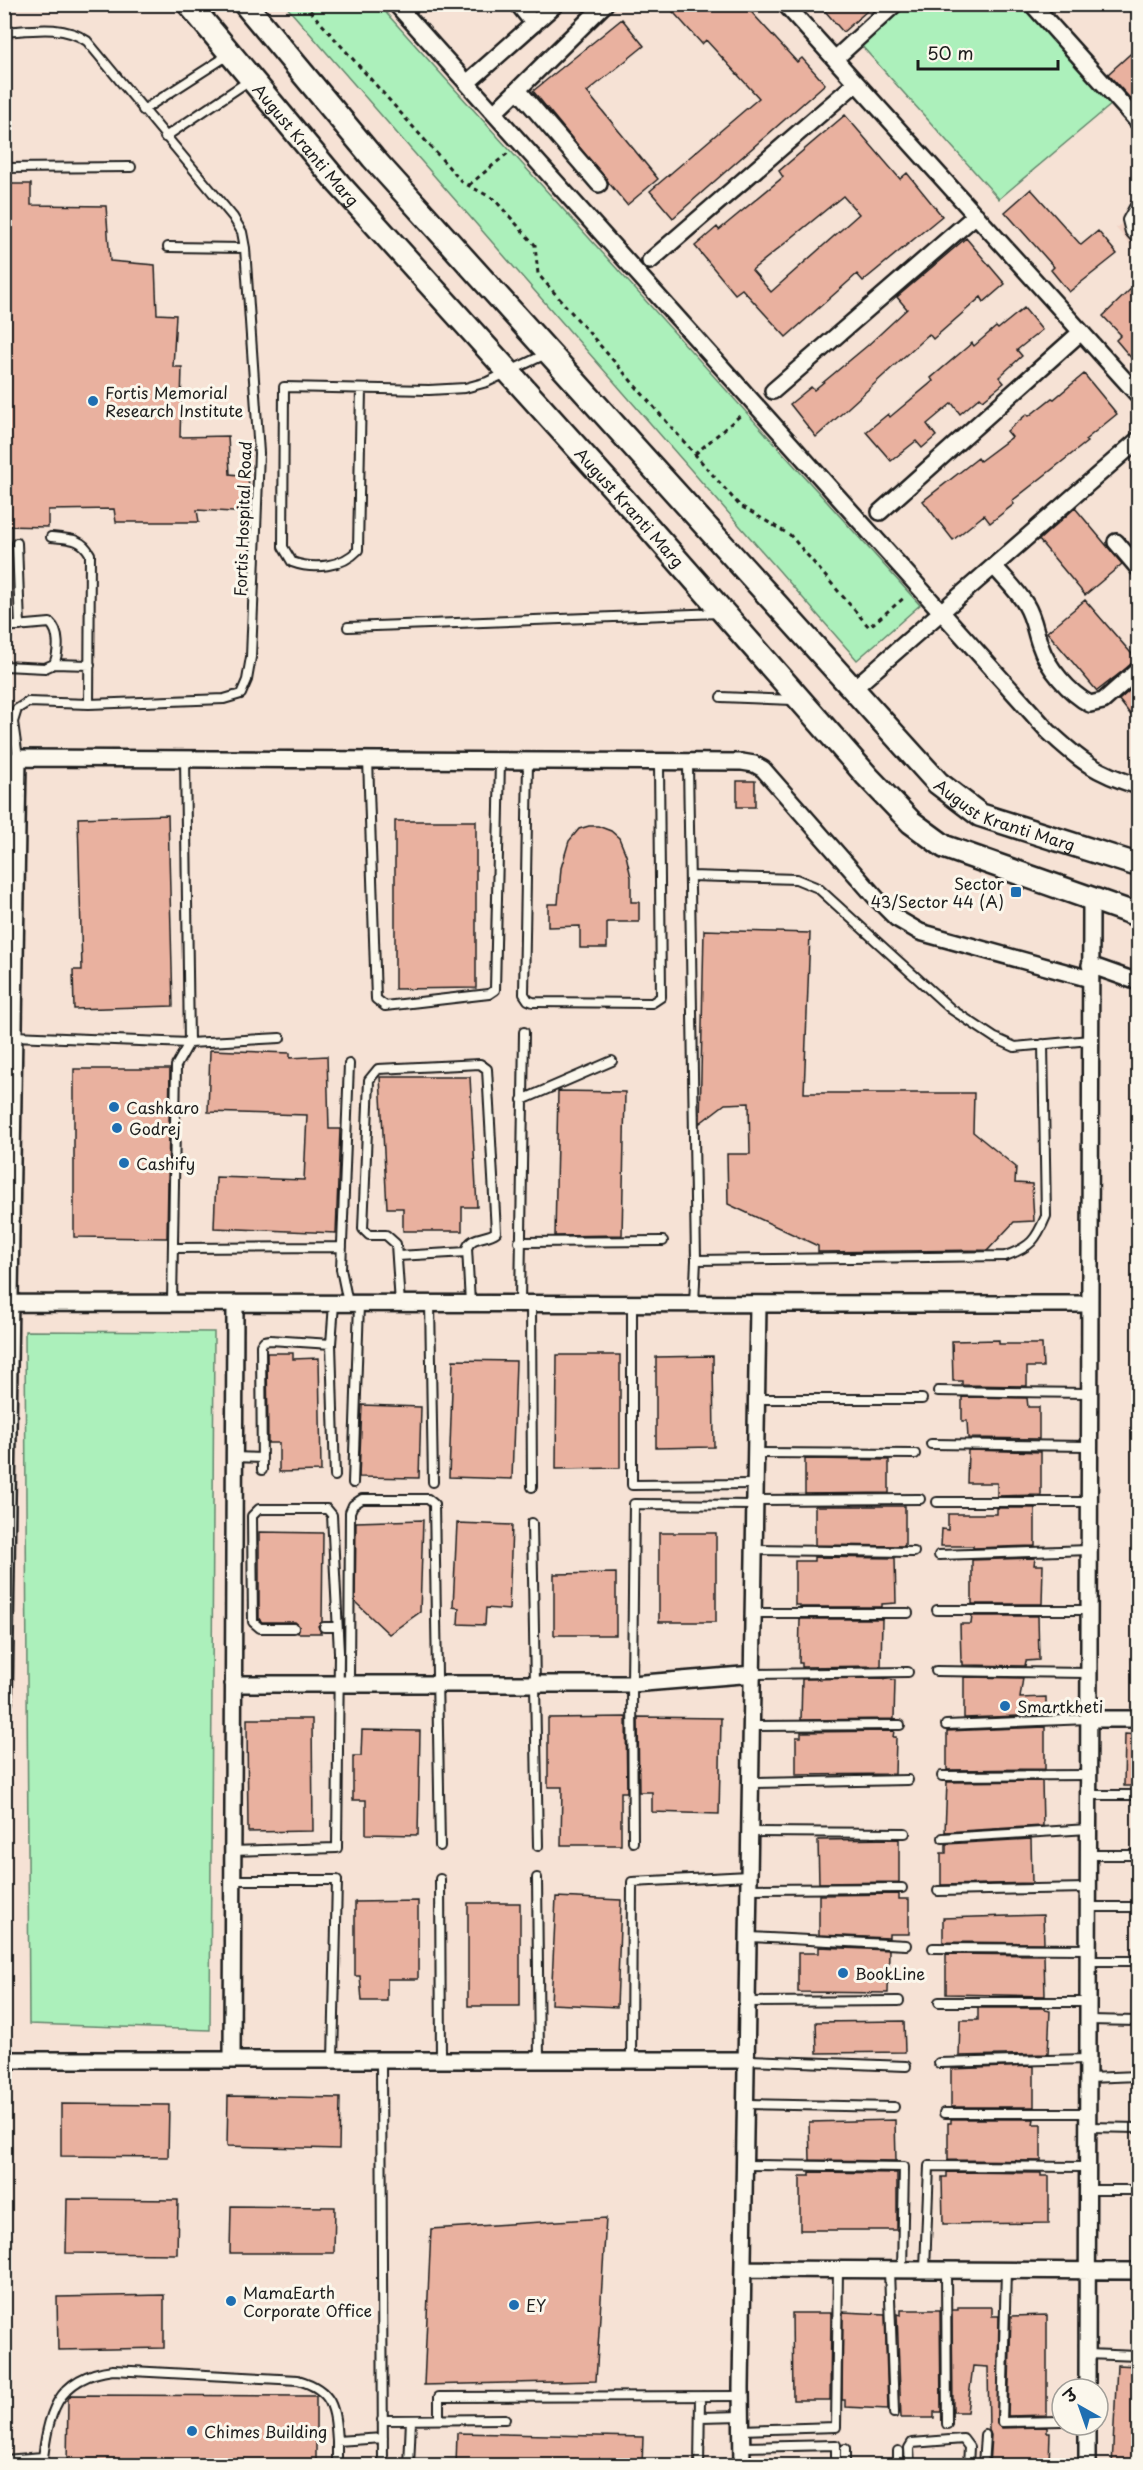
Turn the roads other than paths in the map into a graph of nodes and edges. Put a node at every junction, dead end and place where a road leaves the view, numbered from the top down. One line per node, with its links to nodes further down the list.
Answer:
1 (189, 4): 12 (main road, August Kranti Marg)
2 (245, 4): 32 (main road, August Kranti Marg)
3 (396, 4): 15 (street)
4 (518, 4): 10 (street)
5 (556, 4): 10 (street)
6 (605, 4): 17 (street)
7 (785, 4): 13 (street)
8 (895, 4): 13 (street)
9 (1032, 4): 20 (street)
10 (534, 24): 15 (street)
11 (4, 32): 18 (lane, Fortis Hospital Road)
12 (230, 54): 14 (main road, August Kranti Marg); 18 (lane)
13 (835, 59): 16 (street)
14 (251, 79): 21 (lane); 33 (main road, August Kranti Marg)
15 (467, 83): 19 (street)
16 (856, 83): 26 (street); 30 (street)
17 (518, 90): 19 (street); 24 (street)
18 (143, 110): 21 (lane, Fortis Hospital Road)
19 (494, 113): 44 (street)
20 (1138, 122)
21 (165, 137): 29 (lane, Fortis Hospital Road)
22 (131, 167): 23 (lane)
23 (4, 168)
24 (599, 184)
25 (1138, 200): 27 (lane)
26 (976, 215): 31 (street); 35 (street)
27 (1138, 241)
28 (168, 247): 29 (lane)
29 (245, 248): 56 (lane, Fortis Hospital Road)
30 (650, 261)
31 (1081, 332): 36 (street); 38 (street)
32 (550, 352): 33 (lane); 53 (main road, August Kranti Marg)
33 (509, 372): 34 (lane); 45 (main road, August Kranti Marg)
34 (361, 389): 34 (lane)
35 (773, 391)
36 (1138, 395)
37 (1138, 440): 42 (street)
38 (880, 512)
39 (51, 537): 50 (lane)
40 (1116, 542): 43 (street)
41 (17, 543): 46 (lane)
42 (994, 566): 44 (street); 52 (street)
43 (1138, 568)
44 (942, 611): 53 (street); 64 (street)
45 (724, 613): 48 (lane); 55 (main road, August Kranti Marg)
46 (20, 626): 47 (lane); 49 (lane)
47 (4, 627)
48 (348, 627)
49 (54, 663): 50 (lane); 51 (lane)
50 (90, 665): 56 (lane)
51 (4, 666)
52 (1138, 670)
53 (853, 689): 65 (main road, August Kranti Marg)
54 (721, 696): 55 (lane)
55 (800, 700): 67 (main road, August Kranti Marg)
56 (89, 704): 57 (lane)
57 (18, 758): 58 (street); 72 (street)
58 (185, 758): 59 (street); 75 (lane)
59 (368, 759): 60 (street); 60 (lane)
60 (500, 761): 61 (street)
61 (528, 762): 62 (street); 62 (lane)
62 (659, 763): 63 (street)
63 (688, 764): 66 (lane); 69 (street)
64 (1138, 786)
65 (1138, 865)
66 (690, 876): 76 (lane); 86 (lane)
67 (1091, 899): 68 (main road, August Kranti Marg); 69 (street)
68 (1138, 915)
69 (1090, 972): 70 (street); 74 (street)
70 (1138, 982)
71 (524, 1032): 79 (lane)
72 (14, 1036): 75 (lane); 87 (street)
73 (280, 1038): 75 (lane)
74 (1090, 1040): 76 (lane); 98 (street)
75 (189, 1043): 83 (lane)
76 (1043, 1044): 86 (lane)
77 (612, 1061): 79 (lane)
78 (349, 1064): 82 (lane)
79 (522, 1100): 81 (lane)
80 (663, 1241): 81 (lane)
81 (519, 1242): 94 (lane)
82 (342, 1247): 83 (lane); 91 (lane)
83 (173, 1248): 88 (lane)
84 (467, 1252): 85 (lane); 85 (lane); 90 (lane)
85 (398, 1256): 92 (lane)
86 (696, 1260): 96 (lane)
87 (8, 1299): 88 (street); 104 (street)
88 (172, 1302): 89 (street)
89 (235, 1303): 91 (street); 109 (street)
90 (470, 1303): 93 (street); 94 (street)
91 (347, 1304): 92 (street); 99 (lane); 114 (lane)
92 (400, 1304): 93 (street)
93 (430, 1304): 113 (lane)
94 (525, 1304): 95 (street); 115 (lane)
95 (632, 1304): 96 (street); 116 (lane)
96 (694, 1304): 97 (street)
97 (758, 1304): 98 (street); 102 (street)
98 (1089, 1304): 101 (street)
99 (331, 1344): 110 (lane); 112 (lane)
100 (938, 1391): 101 (lane)
101 (1089, 1394): 106 (street)
102 (757, 1399): 103 (lane); 107 (street)
103 (922, 1399)
104 (7, 1412): 125 (street)
105 (931, 1444): 106 (lane)
106 (1089, 1446): 119 (street)
107 (756, 1453): 108 (lane); 116 (street)
108 (915, 1454)
109 (234, 1457): 110 (lane); 138 (street)
110 (262, 1458): 111 (lane)
111 (262, 1470)
112 (334, 1476)
113 (433, 1482)
114 (353, 1483)
115 (532, 1487)
116 (756, 1496): 117 (lane); 121 (street); 142 (lane)
117 (920, 1499)
118 (937, 1502): 119 (lane)
119 (1089, 1502): 122 (street)
120 (532, 1523): 141 (lane)
121 (755, 1550): 123 (lane); 128 (street)
122 (1089, 1551): 124 (lane); 127 (street)
123 (914, 1552)
124 (939, 1555)
125 (5, 1596): 130 (street)
126 (937, 1610): 127 (lane)
127 (1089, 1610): 136 (street)
128 (755, 1613): 129 (lane); 137 (street)
129 (908, 1613)
130 (5, 1620): 143 (street)
131 (324, 1627): 132 (lane)
132 (337, 1627): 133 (lane); 139 (lane)
133 (294, 1628)
134 (936, 1671): 136 (lane)
135 (908, 1672): 137 (lane)
136 (1089, 1672): 144 (street)
137 (754, 1674): 142 (street); 148 (street)
138 (233, 1684): 139 (street); 162 (street)
139 (344, 1684): 140 (street); 140 (lane); 162 (lane)
140 (435, 1684): 141 (street); 160 (lane)
141 (535, 1684): 142 (street); 161 (lane)
142 (632, 1684): 159 (lane)
143 (4, 1701)
144 (1088, 1719): 145 (street); 147 (lane); 149 (street)
145 (1138, 1719)
146 (900, 1725): 148 (lane)
147 (946, 1725)
148 (753, 1726): 152 (street)
149 (1088, 1775): 150 (lane); 153 (street)
150 (942, 1776)
151 (908, 1780): 152 (lane)
152 (752, 1782): 156 (street)
153 (1088, 1795): 154 (lane); 155 (street)
154 (1138, 1795)
155 (1088, 1829): 158 (lane); 163 (street)
156 (751, 1833): 157 (lane); 168 (street)
157 (905, 1833)
158 (943, 1838)
159 (633, 1842)
160 (440, 1846)
161 (538, 1846)
162 (232, 1851): 167 (street)
163 (1088, 1855): 164 (lane); 170 (street)
164 (1138, 1855)
165 (537, 1878): 190 (lane)
166 (441, 1879): 189 (lane)
167 (232, 1880): 186 (street); 187 (lane)
168 (751, 1882): 169 (lane); 174 (street); 191 (lane)
169 (902, 1888)
170 (1088, 1888): 171 (lane); 172 (street)
171 (938, 1891)
172 (1088, 1907): 173 (lane); 177 (street)
173 (1138, 1907)
174 (750, 1937): 175 (lane); 180 (street)
175 (906, 1945)
176 (933, 1948): 177 (lane)
177 (1088, 1955): 178 (lane); 182 (street)
178 (1138, 1961)
179 (899, 2001): 180 (lane)
180 (749, 2002): 192 (street)
181 (939, 2002): 182 (lane)
182 (1088, 2002): 183 (street)
183 (1088, 2020): 184 (lane); 193 (street)
184 (1138, 2021)
185 (4, 2060): 186 (street)
186 (231, 2060): 187 (street)
187 (333, 2060): 188 (street)
188 (381, 2060): 189 (street); 224 (lane)
189 (441, 2060): 190 (street)
190 (539, 2060): 191 (street)
191 (631, 2060): 192 (street)
192 (748, 2060): 195 (lane); 198 (street)
193 (1088, 2060): 194 (lane); 197 (street)
194 (939, 2063)
195 (906, 2066)
196 (1138, 2076): 197 (lane)
197 (1088, 2078): 201 (street)
198 (747, 2104): 199 (lane); 203 (street)
199 (894, 2107)
200 (944, 2113): 201 (lane)
201 (1088, 2120): 202 (lane); 204 (street)
202 (1138, 2128)
203 (746, 2165): 209 (street); 210 (lane)
204 (1087, 2167): 205 (street); 208 (lane)
205 (1087, 2190): 206 (lane); 213 (street)
206 (1138, 2190)
207 (838, 2269): 209 (street); 210 (street); 227 (lane)
208 (925, 2269): 210 (street); 211 (street)
209 (745, 2270): 218 (street)
210 (896, 2270): 220 (lane)
211 (946, 2270): 212 (street); 228 (lane)
212 (1006, 2270): 213 (street); 226 (lane)
213 (1087, 2270): 214 (street); 215 (street)
214 (1138, 2271)
215 (1087, 2354): 216 (lane); 217 (street)
216 (1138, 2355)
217 (1087, 2377)
218 (741, 2396): 219 (lane); 227 (street)
219 (700, 2397): 221 (lane); 222 (lane)
220 (894, 2413)
221 (700, 2417): 227 (lane); 241 (lane)
222 (439, 2419): 223 (lane); 225 (lane)
223 (505, 2419)
224 (382, 2420): 225 (lane); 231 (lane)
225 (411, 2420): 240 (lane)
226 (1050, 2421)
227 (742, 2423): 233 (street)
228 (947, 2424)
229 (985, 2435): 248 (lane)
230 (1087, 2437): 249 (street)
231 (382, 2438): 232 (lane); 239 (lane)
232 (337, 2441): 237 (lane); 238 (lane)
233 (742, 2447): 242 (street); 243 (lane)
234 (845, 2450): 244 (lane)
235 (898, 2451): 245 (lane)
236 (4, 2460): 237 (lane)
237 (42, 2461)
238 (337, 2466)
239 (383, 2466)
240 (409, 2466)
241 (699, 2466)
242 (742, 2466)
243 (836, 2466)
244 (845, 2466)
245 (898, 2466)
246 (910, 2466): 247 (lane)
247 (968, 2466)
248 (983, 2466)
249 (1087, 2466)

